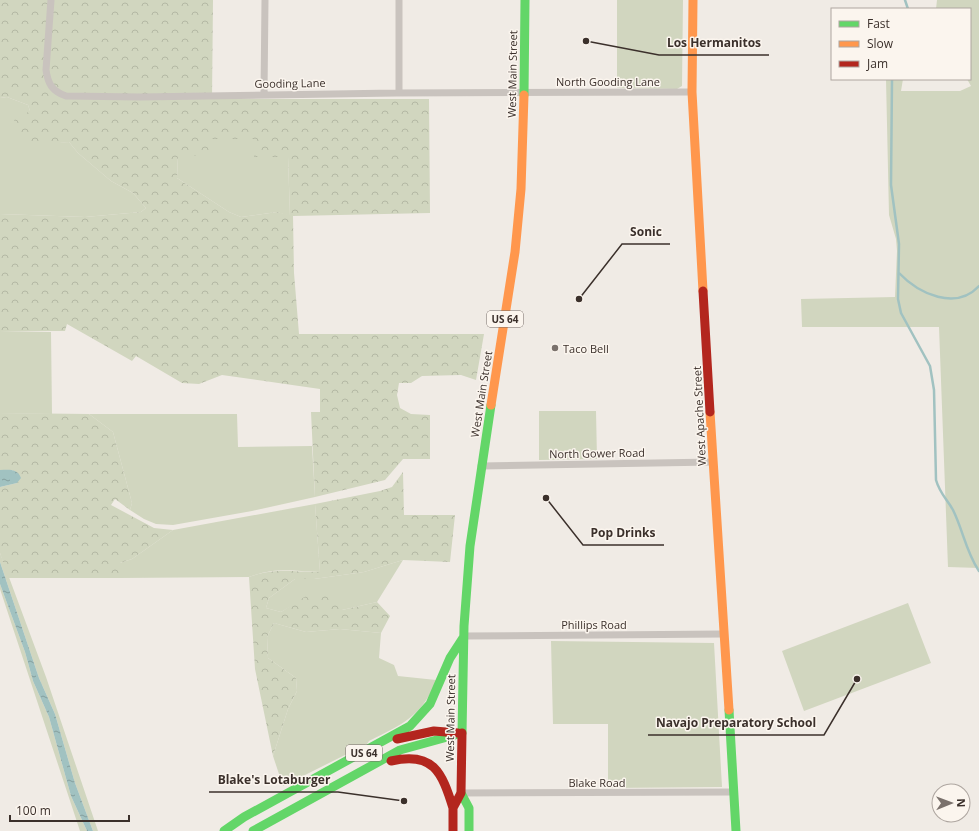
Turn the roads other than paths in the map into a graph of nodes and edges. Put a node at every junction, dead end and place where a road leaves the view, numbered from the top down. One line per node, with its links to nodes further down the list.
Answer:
1 (51, 0): 9 (street, Gooding Lane)
2 (265, 0): 9 (street)
3 (399, 0): 8 (street)
4 (525, 0): 6 (main road, West Main Street / US 64)
5 (693, 0): 7 (main road, West Apache Street)
6 (524, 92): 7 (street, North Gooding Lane); 8 (street, Gooding Lane); 11 (main road, West Main Street / US 64)
7 (692, 92): 10 (main road, West Apache Street)
8 (399, 93): 9 (street, Gooding Lane)
9 (264, 94)
10 (713, 462): 11 (street, North Gower Road); 12 (main road, West Apache Street)
11 (481, 466): 13 (main road, West Main Street / US 64)
12 (723, 634): 13 (street, Phillips Road); 17 (main road, West Apache Street)
13 (464, 636): 14 (main road, West Main Street / US 64); 15 (main road, US 64)
14 (462, 733): 15 (main road); 16 (main road, US 64); 18 (main road, West Main Street)
15 (361, 754): 20 (main road, US 64)
16 (364, 769): 19 (main road); 21 (main road, US 64)
17 (734, 792): 18 (street, Blake Road); 24 (main road, West Apache Street)
18 (461, 793): 19 (main road, West Main Street); 23 (main road, West Main Street)
19 (453, 808): 22 (main road, West Main Street)
20 (224, 831)
21 (254, 831)
22 (453, 831)
23 (469, 831)
24 (736, 831)

